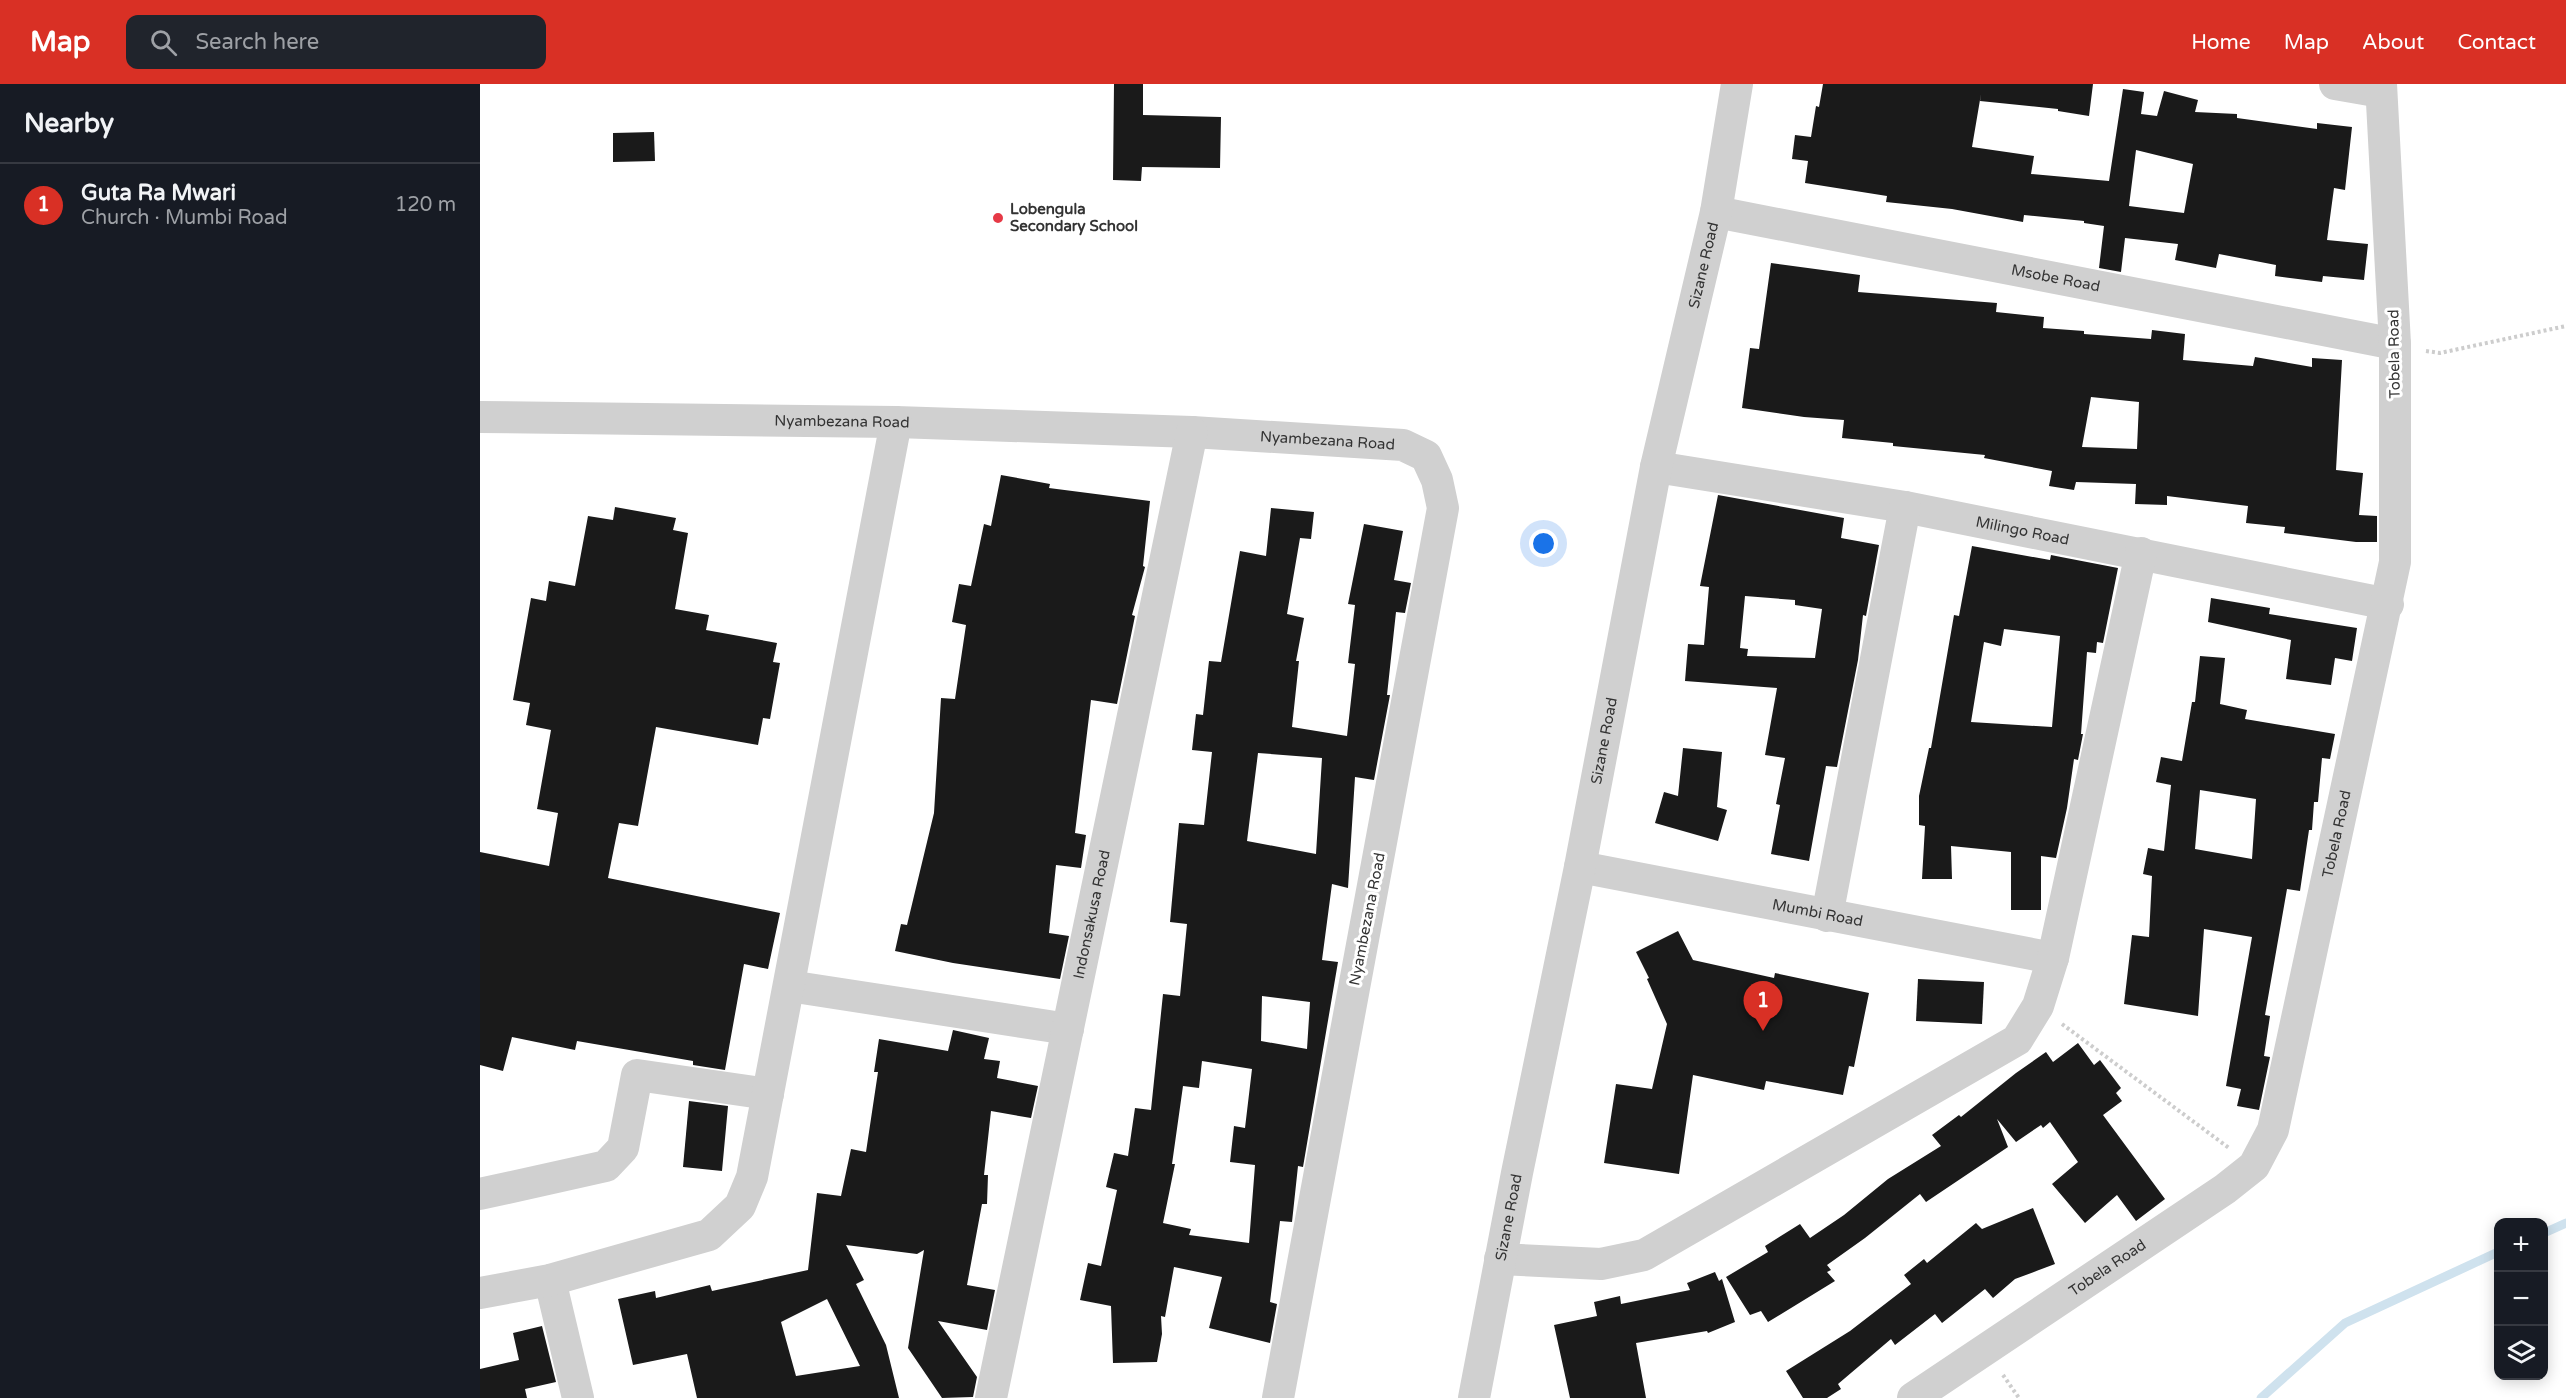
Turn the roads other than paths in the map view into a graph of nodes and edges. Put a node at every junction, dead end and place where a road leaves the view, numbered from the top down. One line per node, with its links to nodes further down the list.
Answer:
1 (1737, 84): 4 (street, Sizane Road)
2 (2335, 84): 3 (street)
3 (2381, 88): 5 (street, Tobela Road)
4 (1716, 212): 5 (street, Msobe Road); 9 (street, Sizane Road)
5 (2395, 344): 12 (street, Tobela Road)
6 (480, 417): 7 (street, Nyambezana Road)
7 (896, 422): 8 (street, Nyambezana Road); 16 (street)
8 (1192, 432): 17 (street, Indonsakusa Road); 25 (street, Nyambezana Road)
9 (1656, 467): 10 (street, Milingo Road); 13 (street, Sizane Road)
10 (1905, 507): 11 (street, Milingo Road); 14 (street)
11 (2141, 554): 12 (street, Milingo Road); 15 (street)
12 (2388, 604): 27 (street, Tobela Road)
13 (1580, 867): 14 (street, Mumbi Road); 20 (street, Sizane Road)
14 (1827, 916): 15 (street, Mumbi Road)
15 (2053, 958): 20 (street)
16 (789, 986): 17 (street); 18 (street)
17 (1068, 1029): 24 (street, Indonsakusa Road)
18 (768, 1094): 19 (street); 21 (street)
19 (480, 1194)
20 (1500, 1259): 26 (street, Sizane Road)
21 (550, 1280): 22 (street); 23 (street)
22 (480, 1293)
23 (578, 1398)
24 (991, 1398)
25 (1278, 1398)
26 (1474, 1398)
27 (1913, 1398)

